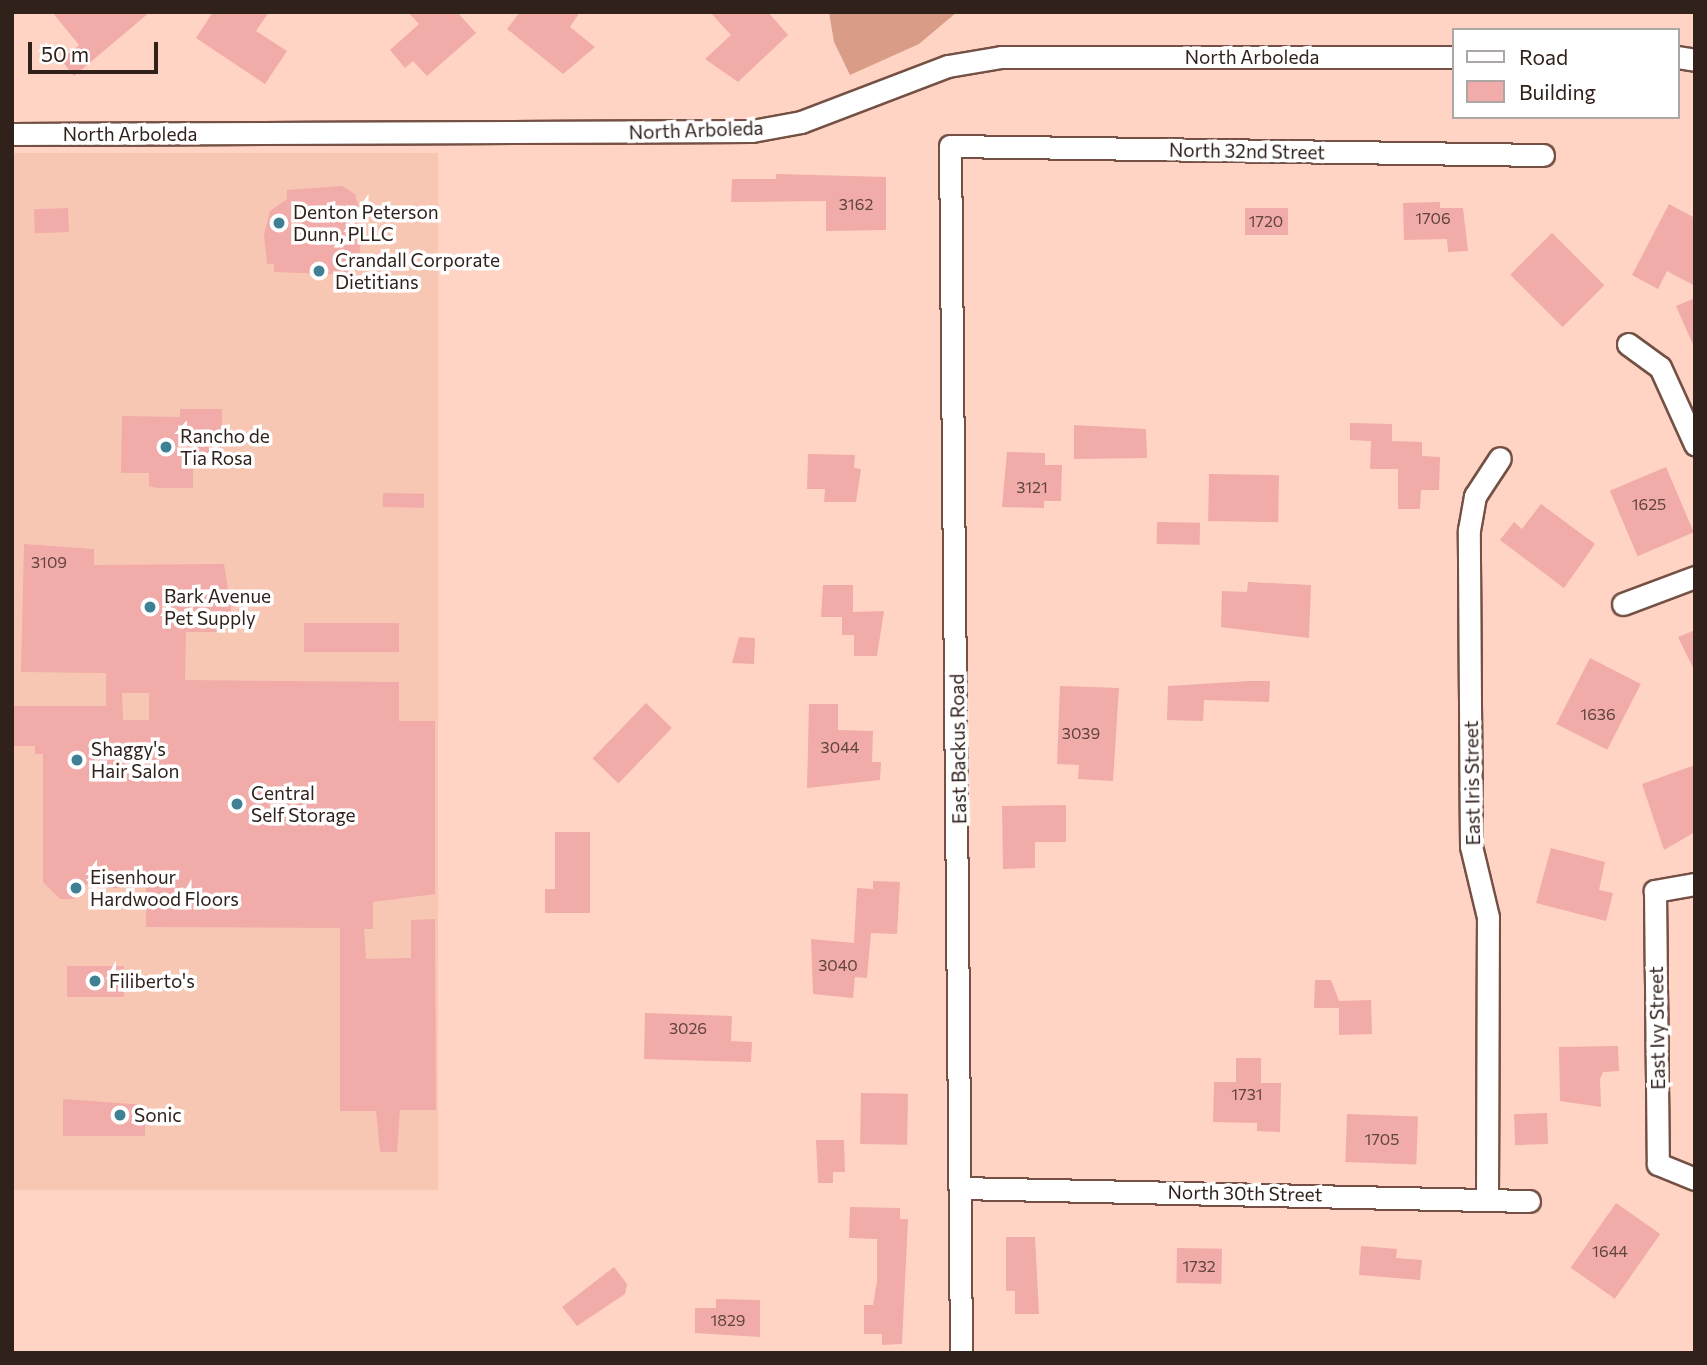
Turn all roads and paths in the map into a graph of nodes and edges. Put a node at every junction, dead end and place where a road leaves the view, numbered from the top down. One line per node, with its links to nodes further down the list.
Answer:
1 (1452, 57): 2 (street, North Arboleda)
2 (12, 134)
3 (950, 146): 4 (street, North 32nd Street); 12 (street, East Backus Road)
4 (1543, 155)
5 (1628, 344): 6 (street)
6 (1695, 444)
7 (1500, 458): 13 (street, East Iris Street)
8 (1695, 577): 9 (street)
9 (1623, 604)
10 (1695, 884): 11 (street, East Ivy Street)
11 (1695, 1179)
12 (960, 1188): 13 (street, North 30th Street); 15 (street, East Backus Road)
13 (1487, 1197): 14 (street, North 30th Street)
14 (1529, 1201)
15 (961, 1353)

